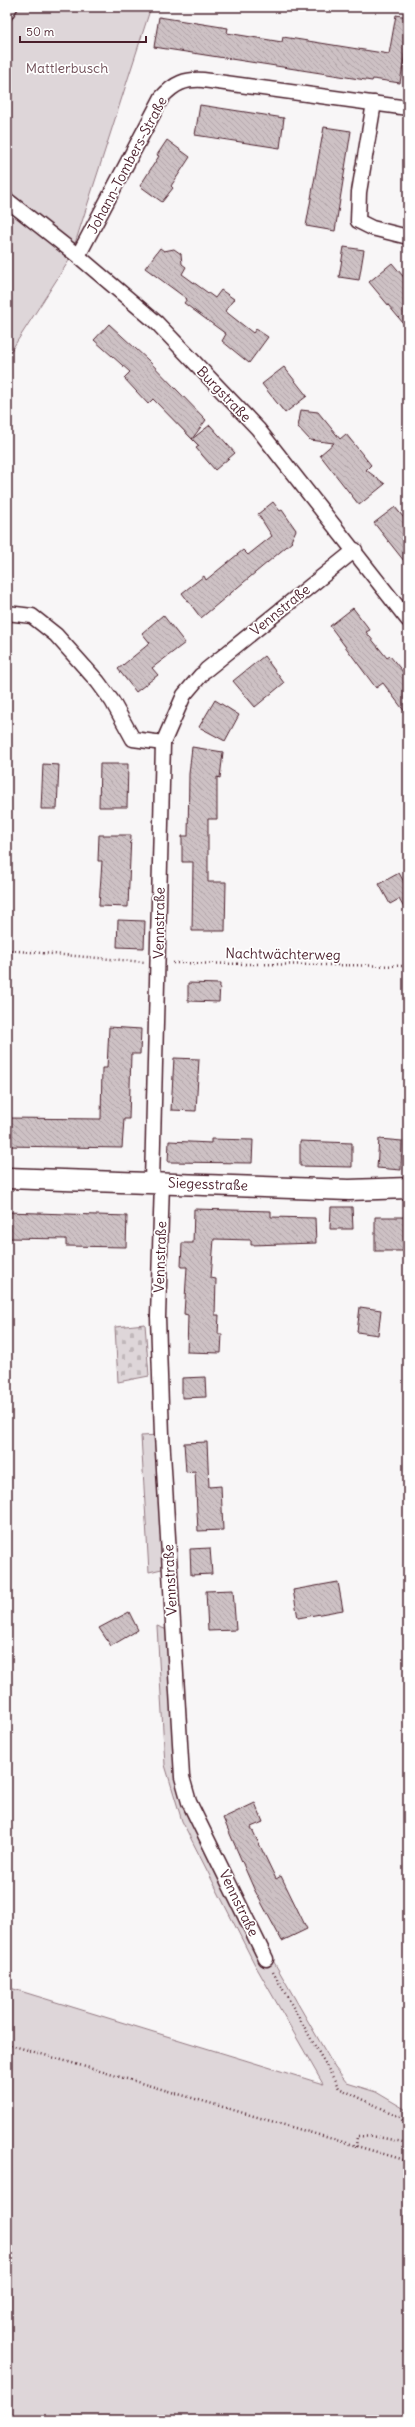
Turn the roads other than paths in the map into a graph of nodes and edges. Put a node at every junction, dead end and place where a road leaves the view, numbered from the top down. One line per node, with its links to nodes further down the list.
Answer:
1 (14, 7): 2 (lane)
2 (7, 18)
3 (374, 104): 4 (street, Johann-Tombers-Straße); 6 (street); 7 (street, Johann-Tombers-Straße)
4 (408, 108)
5 (7, 200): 7 (street, Burgstraße)
6 (408, 237)
7 (78, 256): 8 (street, Burgstraße)
8 (355, 550): 10 (street, Burgstraße); 11 (street, Vennstraße)
9 (7, 613): 11 (street)
10 (408, 620)
11 (163, 743): 13 (street, Vennstraße)
12 (7, 1178): 13 (main road, Siegesstraße)
13 (157, 1182): 14 (main road, Siegesstraße); 15 (street, Vennstraße)
14 (408, 1188)
15 (266, 1959)

